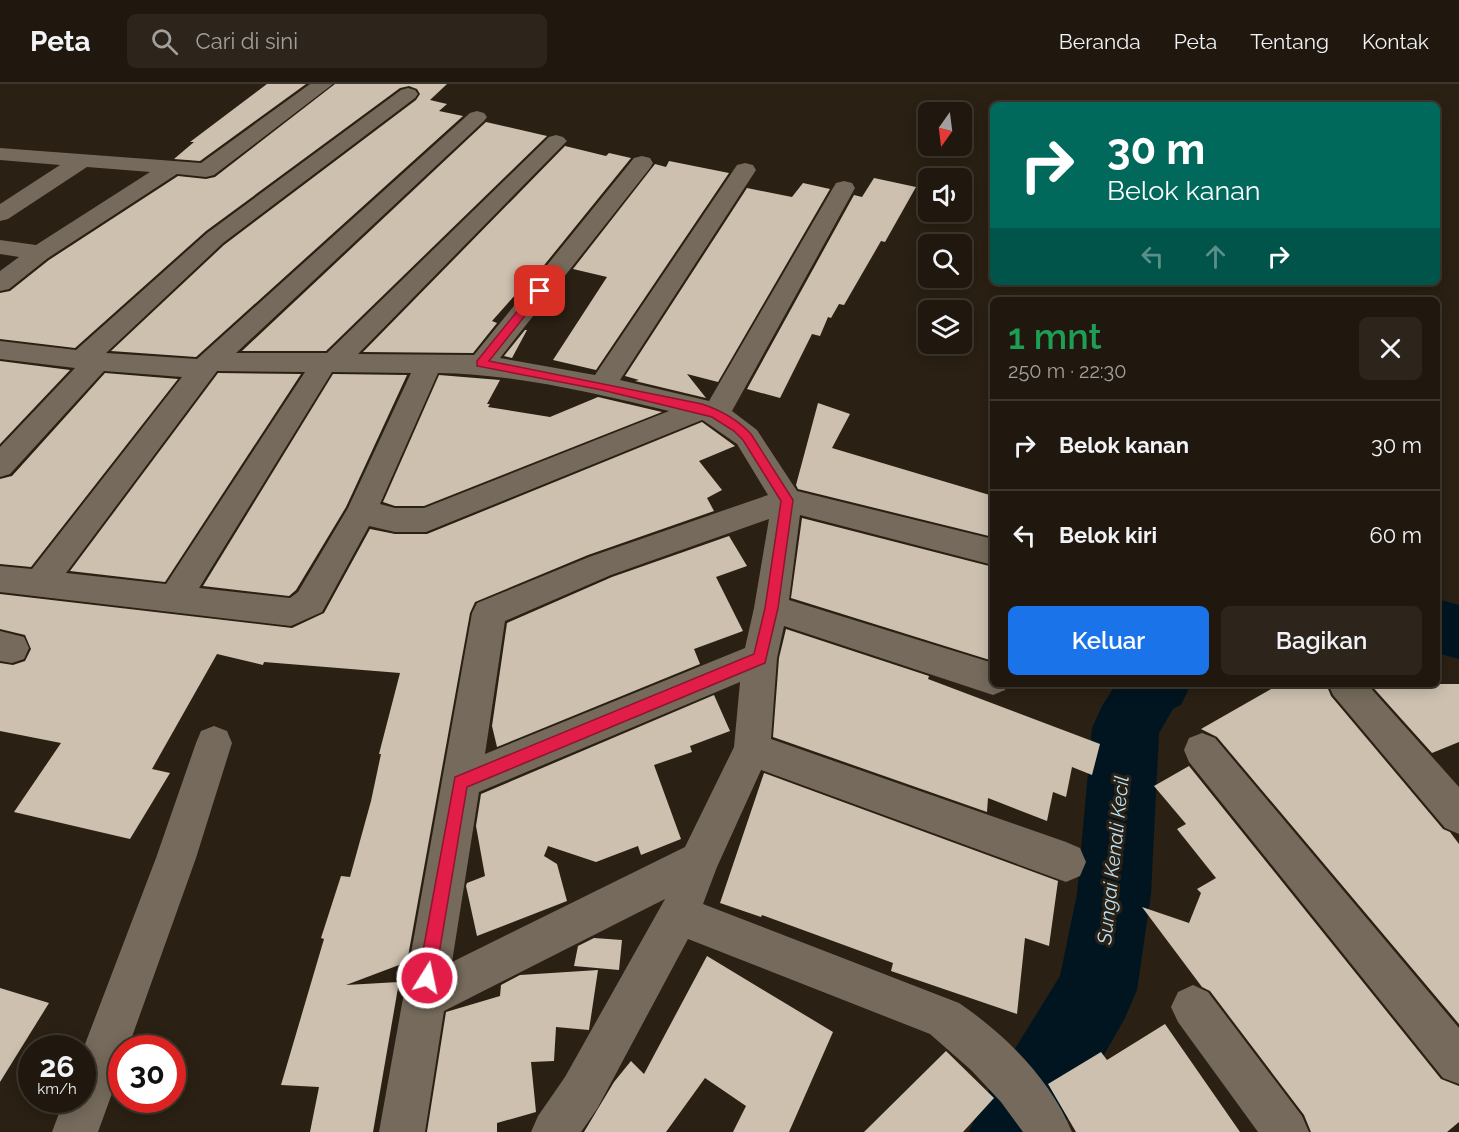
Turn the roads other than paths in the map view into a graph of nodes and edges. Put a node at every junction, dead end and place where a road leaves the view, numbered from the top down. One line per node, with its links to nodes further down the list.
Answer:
1 (323, 84): 8 (street)
2 (408, 94): 16 (street)
3 (477, 117): 20 (street)
4 (556, 141): 17 (street)
5 (0, 154): 6 (street)
6 (83, 160): 8 (street); 11 (street)
7 (642, 163): 19 (street)
8 (175, 166): 13 (street)
9 (745, 170): 21 (street)
10 (844, 188): 22 (street)
11 (0, 214)
12 (0, 246): 13 (street)
13 (40, 253): 14 (street)
14 (0, 283)
15 (0, 350): 16 (street)
16 (90, 360): 20 (street); 23 (street)
17 (330, 362): 18 (street); 20 (street); 29 (street)
18 (429, 362): 19 (street); 25 (street)
19 (481, 364): 21 (street)
20 (206, 366): 28 (street)
21 (602, 386): 22 (street)
22 (709, 411): 24 (street); 25 (street)
23 (0, 466)
24 (787, 500): 26 (street); 30 (street); 37 (street)
25 (361, 512): 29 (street)
26 (990, 551)
27 (0, 579): 28 (street)
28 (40, 584): 29 (street)
29 (174, 600)
30 (771, 608): 31 (street); 32 (street)
31 (760, 658): 35 (street); 37 (street)
32 (990, 678)
33 (1348, 687): 38 (street)
34 (214, 743): 46 (street)
35 (752, 749): 39 (street); 40 (street)
36 (1202, 750): 44 (street)
37 (460, 782): 42 (street)
38 (1455, 803)
39 (699, 861): 41 (street); 42 (street)
40 (1066, 862)
41 (679, 915): 45 (street); 48 (street)
42 (423, 999): 47 (street)
43 (1193, 1007): 49 (street)
44 (1459, 1062)
45 (1045, 1123)
46 (75, 1132)
47 (402, 1132)
48 (554, 1132)
49 (1286, 1132)

